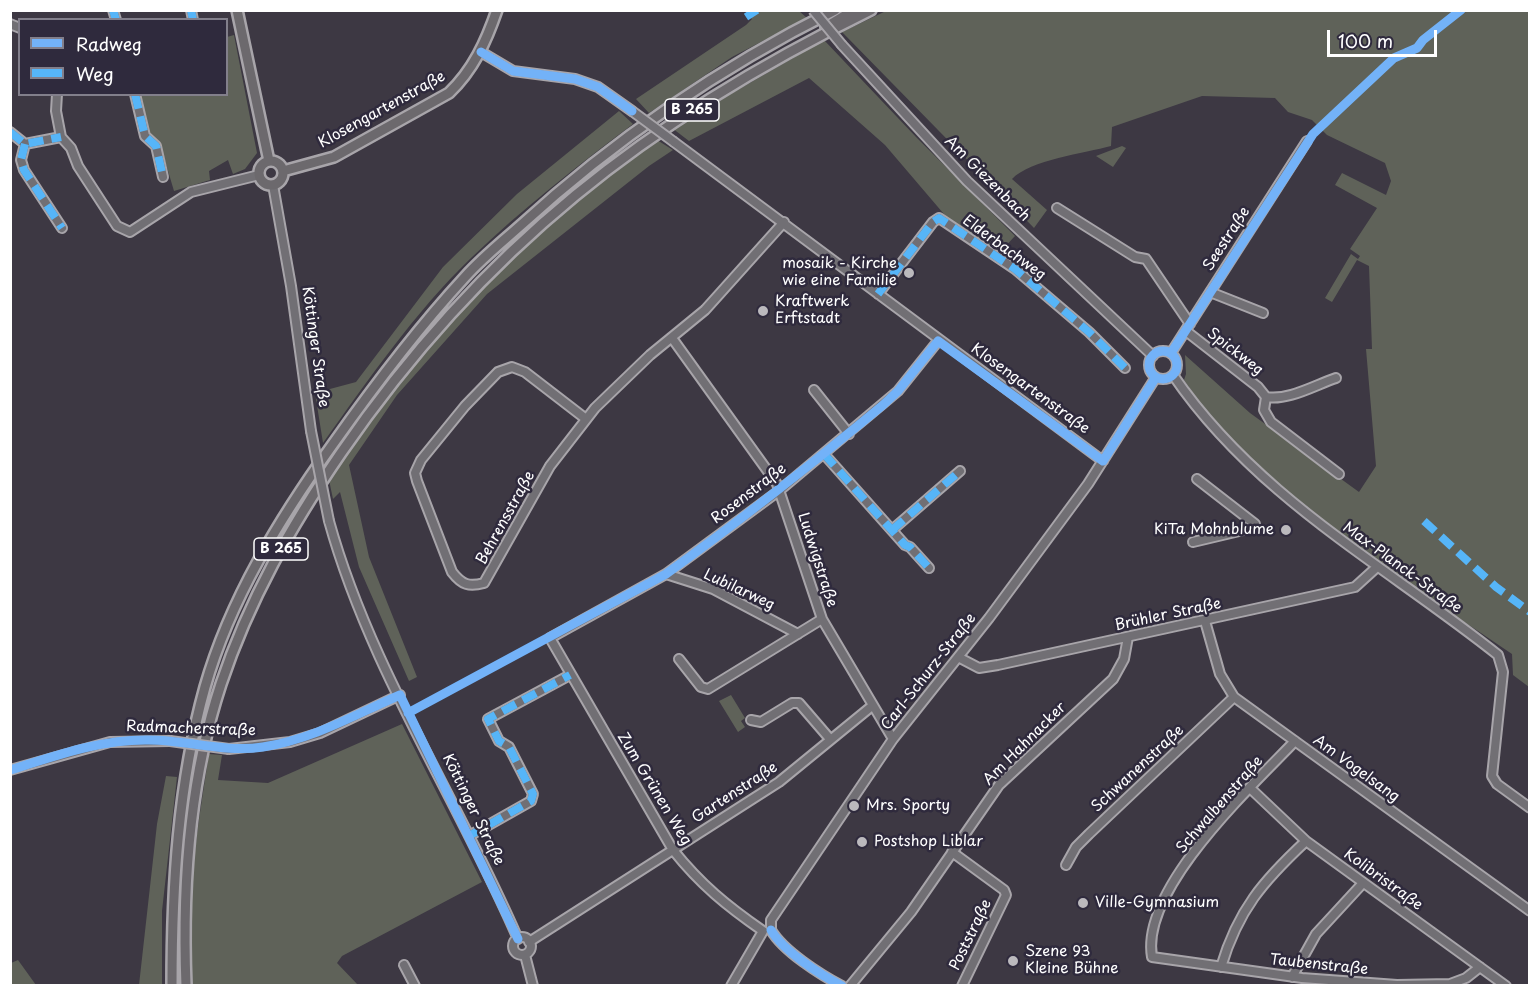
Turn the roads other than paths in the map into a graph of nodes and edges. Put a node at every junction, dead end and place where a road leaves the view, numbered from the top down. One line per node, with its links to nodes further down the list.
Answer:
1 (237, 10): 15 (main road)
2 (497, 10): 7 (main road, Klosengartenstraße)
3 (813, 10): 30 (street, Am Giezenbach, bridge)
4 (835, 10): 85 (main road, B 265)
5 (854, 10): 8 (main road)
6 (871, 10): 8 (main road, B 265)
7 (481, 52): 16 (main road, Klosengartenstraße); 21 (street, Klosengartenstraße, bridge)
8 (771, 63): 86 (main road, B 265)
9 (57, 96): 12 (street)
10 (135, 96): 18 (street)
11 (10, 132): 14 (street)
12 (61, 137): 14 (street); 17 (street)
13 (1307, 141): 23 (street, Seestraße)
14 (25, 144): 22 (street)
15 (269, 161): 16 (main road); 17 (main road)
16 (283, 171): 19 (main road)
17 (259, 175): 19 (main road)
18 (163, 177)
19 (273, 185): 58 (street, Köttinger Straße, bridge)
20 (1057, 208): 26 (street)
21 (784, 222): 24 (street, Klosengartenstraße); 27 (street, Behrensstraße)
22 (62, 228)
23 (1210, 292): 25 (street, Seestraße); 26 (street, Seestraße)
24 (878, 294): 28 (street, Klosengartenstraße); 31 (street, Elderbachweg)
25 (1263, 313)
26 (1188, 327): 29 (street, Seestraße); 36 (street, Spickweg)
27 (672, 338): 37 (street, Behrensstraße); 44 (street, Ludwigstraße)
28 (938, 341): 38 (street, Rosenstraße); 40 (street, Klosengartenstraße)
29 (1170, 353): 30 (street); 32 (street)
30 (1153, 356): 33 (street)
31 (1125, 368)
32 (1173, 375): 33 (street); 47 (street, Max-Planck-Straße)
33 (1156, 377): 40 (street, Carl-Schurz-Straße)
34 (1336, 378): 36 (street, Spickweg)
35 (814, 390): 38 (street)
36 (1266, 397): 42 (street, Spickweg)
37 (586, 420): 37 (street, Behrensstraße)
38 (849, 434): 39 (street, Rosenstraße)
39 (824, 454): 44 (street, Rosenstraße); 45 (street)
40 (1103, 461): 55 (street, Carl-Schurz-Straße)
41 (960, 471): 45 (street)
42 (1339, 474)
43 (1197, 479): 46 (street)
44 (780, 490): 49 (street, Rosenstraße); 50 (street, Ludwigstraße)
45 (892, 530): 48 (street)
46 (1193, 542)
47 (1377, 567): 51 (street, Brühler Straße); 67 (street, Max-Planck-Straße)
48 (929, 568)
49 (666, 574): 52 (street, Lubilarweg); 54 (street, Rosenstraße)
50 (822, 620): 52 (street); 60 (street, Ludwigstraße)
51 (1205, 621): 53 (street, Brühler Straße); 59 (street, Am Vogelsang)
52 (798, 634): 56 (street)
53 (1128, 637): 55 (street, Brühler Straße); 71 (street, Am Hahnacker)
54 (550, 638): 57 (street, Zum Grünen Weg)
55 (958, 657): 63 (street, Carl-Schurz-Straße)
56 (679, 659)
57 (570, 675): 68 (street); 70 (street, Zum Grünen Weg)
58 (400, 695): 65 (street, Radmacherstraße, bridge); 68 (street, Köttinger Straße)
59 (1234, 696): 64 (street, Am Vogelsang); 72 (street, Schwanenstraße)
60 (872, 706): 62 (street, Gartenstraße); 63 (street, Ludwigstraße)
61 (751, 720): 62 (street)
62 (830, 739): 70 (street, Gartenstraße)
63 (893, 739): 75 (street, Carl-Schurz-Straße)
64 (1295, 741): 66 (street, Schwalbenstraße); 74 (street, Am Vogelsang)
65 (10, 770)
66 (1250, 788): 69 (street, Kolibristraße); 79 (street, Schwalbenstraße)
67 (1530, 808)
68 (469, 836): 76 (street, Köttinger Straße)
69 (1306, 841): 73 (street, Kolibristraße); 81 (street)
70 (673, 850): 75 (street, Zum Grünen Weg); 77 (street, Gartenstraße)
71 (952, 852): 90 (street, Am Hahnacker); 91 (street, Poststraße)
72 (1066, 865)
73 (1363, 883): 82 (street, Kolibristraße); 83 (street)
74 (1530, 911)
75 (767, 931): 88 (street, Carl-Schurz-Straße); 89 (street, Zum Grünen Weg)
76 (518, 939): 77 (street); 78 (street)
77 (529, 942): 78 (street)
78 (525, 955): 84 (street)
79 (1152, 957): 81 (street, Taubenstraße)
80 (404, 965): 87 (street)
81 (1221, 967): 83 (street, Taubenstraße)
82 (1480, 967): 83 (street, Taubenstraße); 92 (street, Kolibristraße)
83 (1292, 977)
84 (530, 984)
85 (173, 986)
86 (186, 986)
87 (415, 986)
88 (731, 986)
89 (842, 986)
90 (850, 986)
91 (962, 986)
92 (1506, 986)

